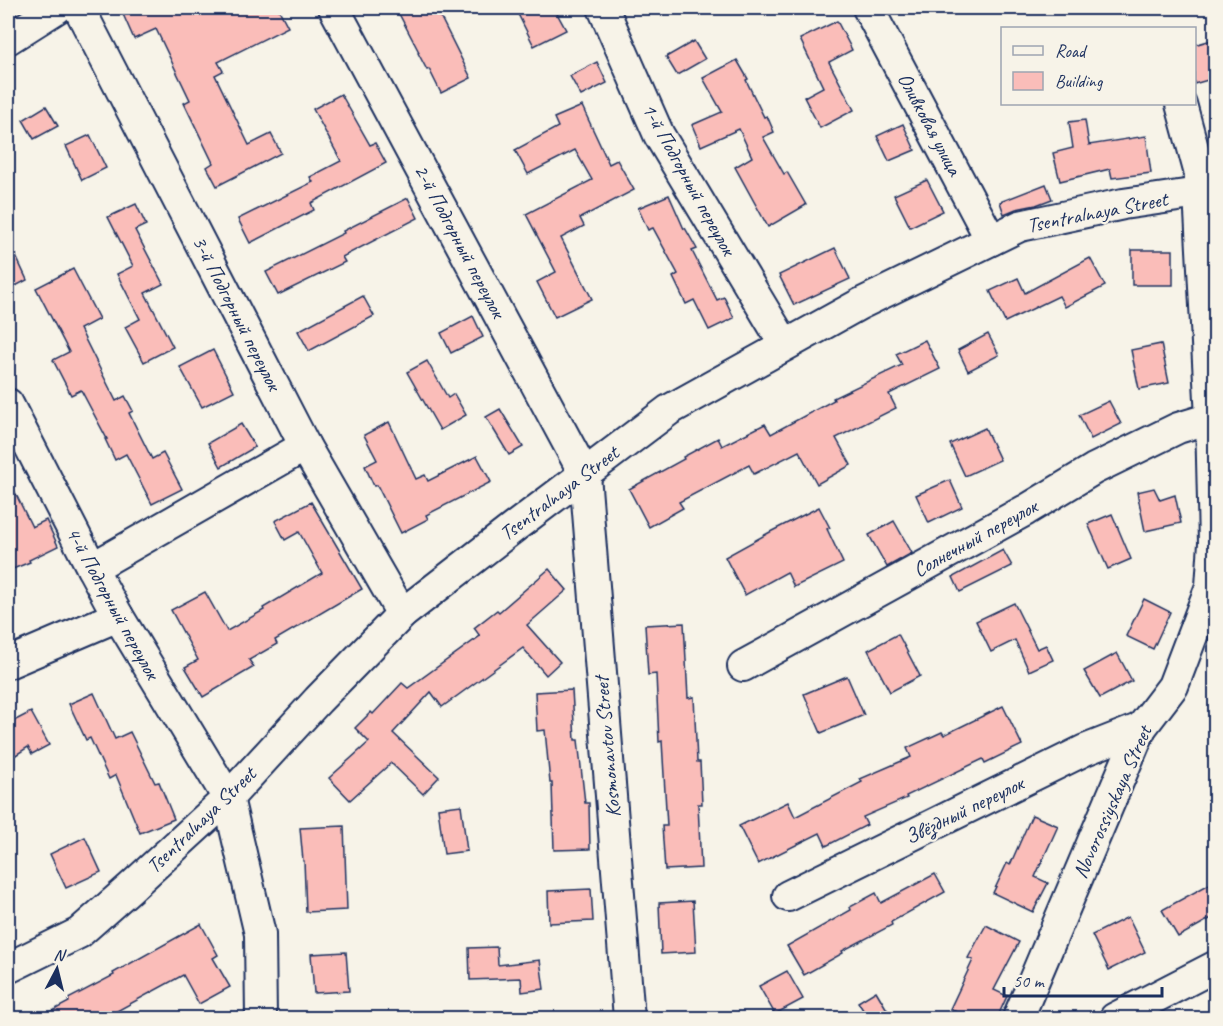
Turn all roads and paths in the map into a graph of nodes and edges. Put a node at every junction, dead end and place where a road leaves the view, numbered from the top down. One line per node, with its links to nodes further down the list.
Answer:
1 (57, 8): 6 (street)
2 (79, 8): 13 (street, 3-й Подгорный переулок)
3 (334, 8): 14 (street, 2-й Подгорный переулок)
4 (603, 8): 10 (street, 1-й Подгорный переулок)
5 (868, 8): 9 (street, Оливковая улица)
6 (8, 39)
7 (1181, 105): 8 (street, Novorossiyskaya Street)
8 (1207, 193): 9 (street, Tsentralnaya Street); 12 (street, Novorossiyskaya Street)
9 (991, 240): 10 (street, Tsentralnaya Street)
10 (786, 345): 14 (street, Tsentralnaya Street)
11 (8, 404): 15 (street, 4-й Подгорный переулок)
12 (1211, 418): 19 (street, Солнечный переулок); 20 (street, Novorossiyskaya Street)
13 (305, 446): 15 (street); 16 (street, 3-й Подгорный переулок)
14 (585, 475): 16 (street, Tsentralnaya Street); 27 (street, Kosmonavtov Street)
15 (92, 568): 17 (street, 4-й Подгорный переулок)
16 (402, 614): 21 (street, Tsentralnaya Street)
17 (118, 616): 18 (street); 21 (street, 4-й Подгорный переулок)
18 (8, 663)
19 (743, 666)
20 (1141, 728): 22 (street, Звёздный переулок); 28 (street, Novorossiyskaya Street)
21 (228, 798): 24 (street, Tsentralnaya Street); 26 (street, 4-й Подгорный переулок)
22 (788, 896)
23 (1215, 966): 25 (street)
24 (8, 968)
25 (1123, 1015)
26 (261, 1018)
27 (629, 1018)
28 (1018, 1018)

